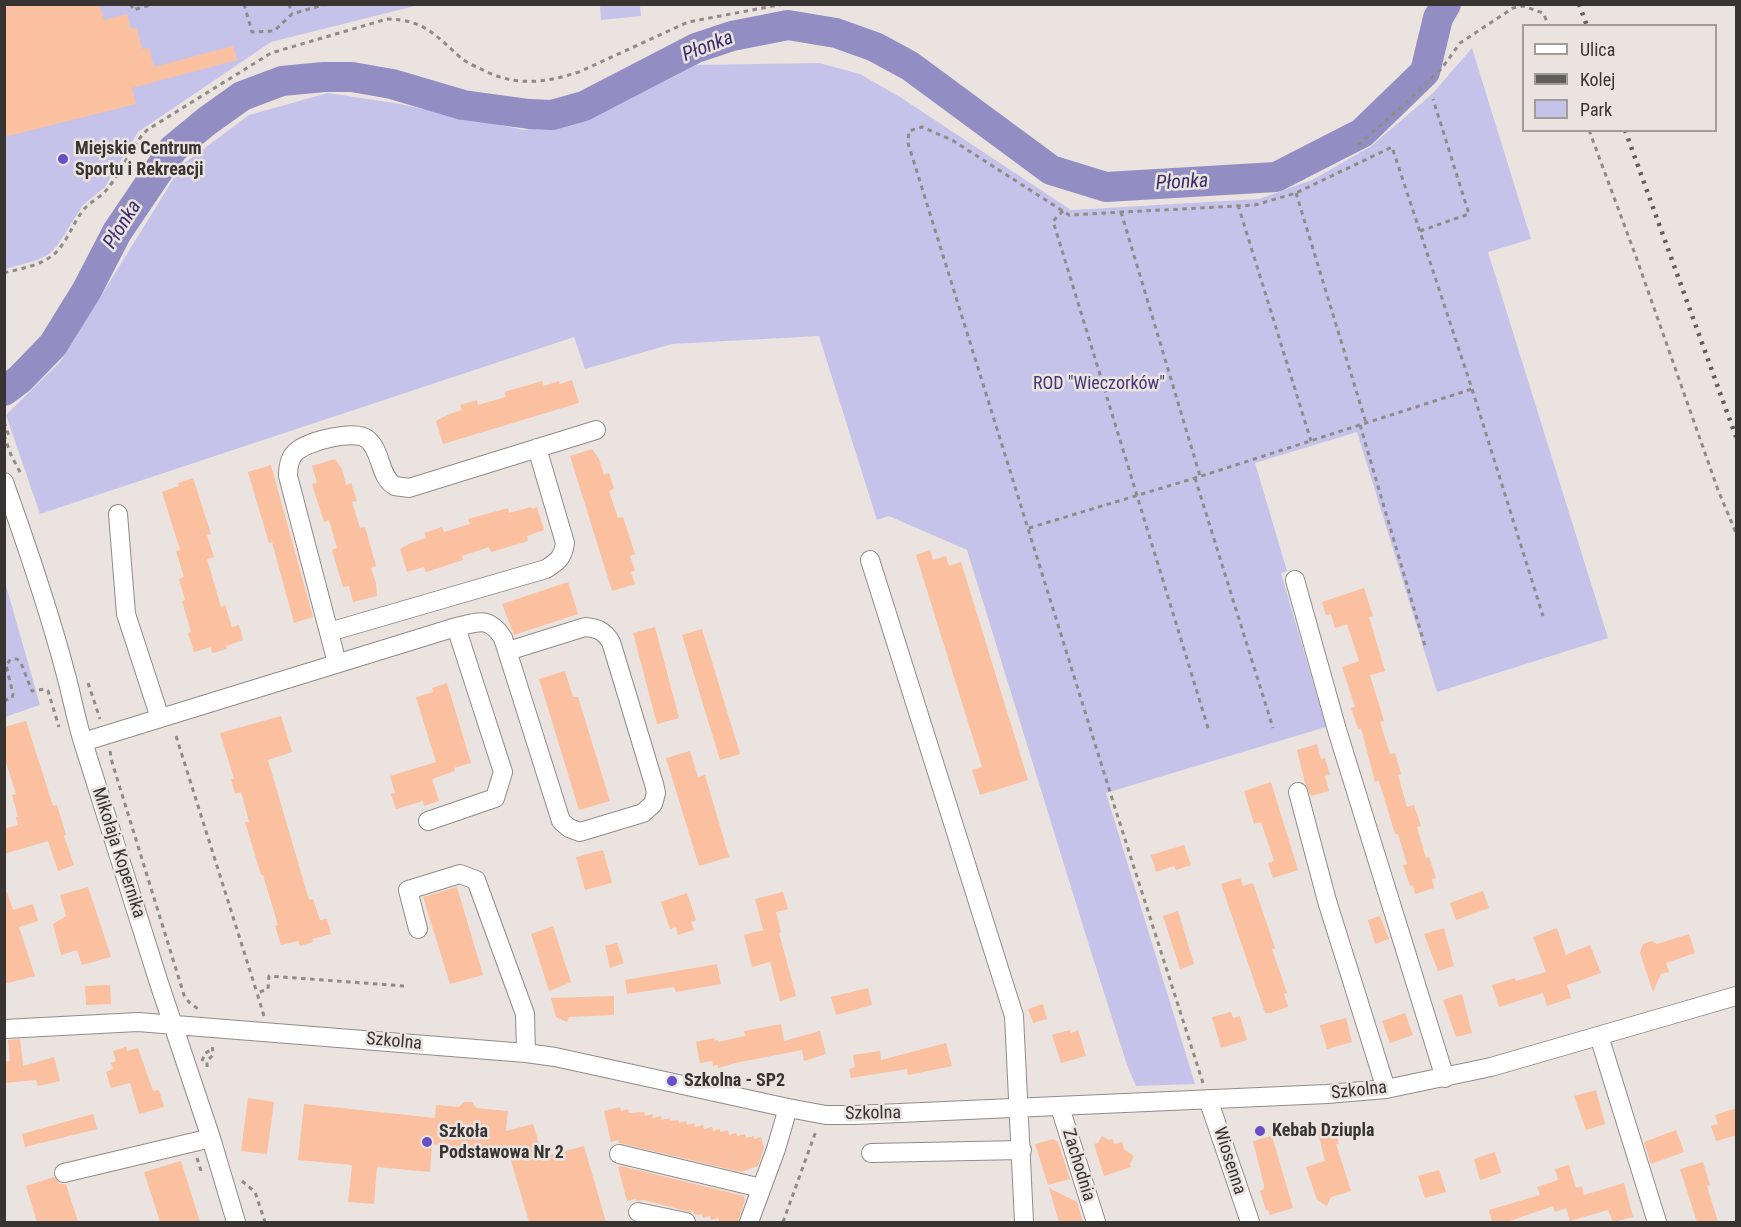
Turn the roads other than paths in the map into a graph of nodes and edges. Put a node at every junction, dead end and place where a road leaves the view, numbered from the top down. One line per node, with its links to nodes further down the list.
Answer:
1 (596, 430): 2 (street)
2 (537, 448): 8 (street); 8 (street)
3 (13, 481): 12 (street, Mikołaja Kopernika)
4 (118, 514): 11 (street)
5 (870, 560): 26 (street)
6 (1295, 580): 21 (street)
7 (456, 627): 9 (street); 10 (street); 14 (street)
8 (329, 632): 10 (street)
9 (508, 651): 9 (street)
10 (337, 663): 11 (street)
11 (160, 718): 12 (street)
12 (83, 742): 17 (street, Mikołaja Kopernika)
13 (1298, 792): 22 (street)
14 (428, 821)
15 (418, 929): 20 (street)
16 (1737, 996): 19 (street, Szkolna)
17 (174, 1025): 18 (street, Szkolna); 20 (street, Szkolna); 27 (street, Mikołaja Kopernika)
18 (4, 1029)
19 (1599, 1036): 21 (street, Szkolna); 40 (street)
20 (526, 1053): 25 (street, Szkolna)
21 (1445, 1078): 22 (street, Szkolna)
22 (1386, 1089): 23 (street, Szkolna)
23 (1208, 1099): 24 (street, Szkolna); 39 (street, Wiosenna)
24 (1060, 1107): 26 (street, Szkolna); 38 (street, Zachodnia)
25 (788, 1108): 26 (street, Szkolna); 32 (street)
26 (1019, 1109): 28 (street)
27 (211, 1138): 31 (street); 34 (street, Mikołaja Kopernika)
28 (1022, 1150): 29 (street); 37 (street)
29 (871, 1153)
30 (619, 1154): 32 (street)
31 (64, 1173)
32 (760, 1188): 36 (street)
33 (639, 1212): 35 (street)
34 (236, 1222)
35 (686, 1222)
36 (749, 1222)
37 (1024, 1222)
38 (1096, 1222)
39 (1250, 1222)
40 (1657, 1222)

